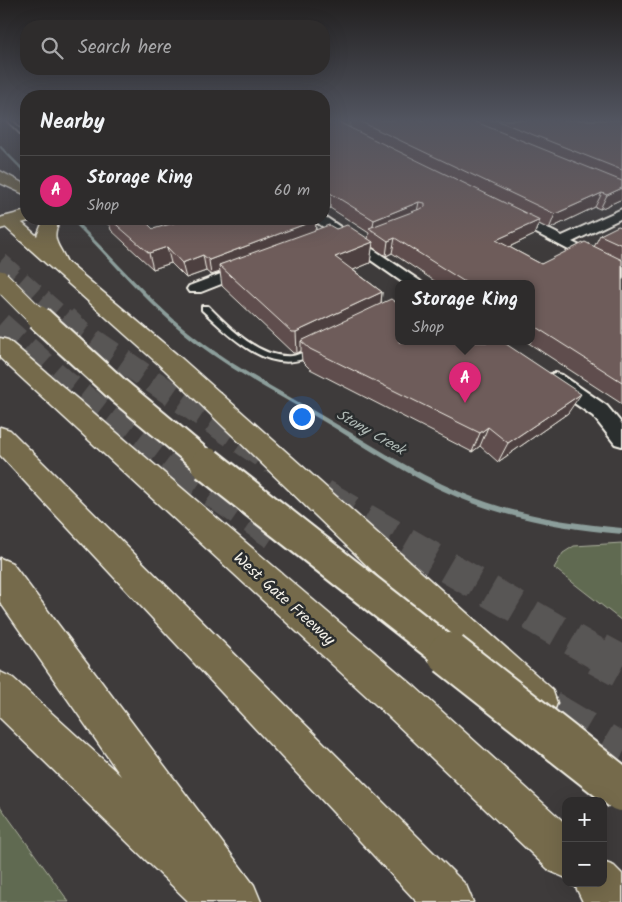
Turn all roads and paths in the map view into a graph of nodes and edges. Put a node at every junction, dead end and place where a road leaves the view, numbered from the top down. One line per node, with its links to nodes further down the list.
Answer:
1 (0, 176): 2 (main road)
2 (20, 188)
3 (501, 211): 10 (street)
4 (622, 214): 10 (street)
5 (24, 225): 12 (main road)
6 (49, 225): 12 (main road)
7 (328, 225): 8 (street)
8 (341, 234): 9 (street); 15 (street)
9 (322, 240)
10 (561, 242): 13 (street)
11 (259, 265): 16 (street)
12 (65, 271): 25 (main road)
13 (622, 273)
14 (0, 280): 26 (main road, bridge)
15 (410, 280)
16 (195, 289)
17 (205, 308): 19 (lane)
18 (0, 345): 27 (main road, West Gate Freeway)
19 (324, 345)
20 (538, 368): 22 (street)
21 (0, 437): 31 (main road)
22 (622, 438)
23 (0, 574): 30 (main road)
24 (0, 691): 29 (main road)
25 (622, 784)
26 (622, 790)
27 (562, 851)
28 (600, 887): 32 (main road)
29 (223, 902)
30 (237, 902)
31 (449, 902)
32 (617, 902)

